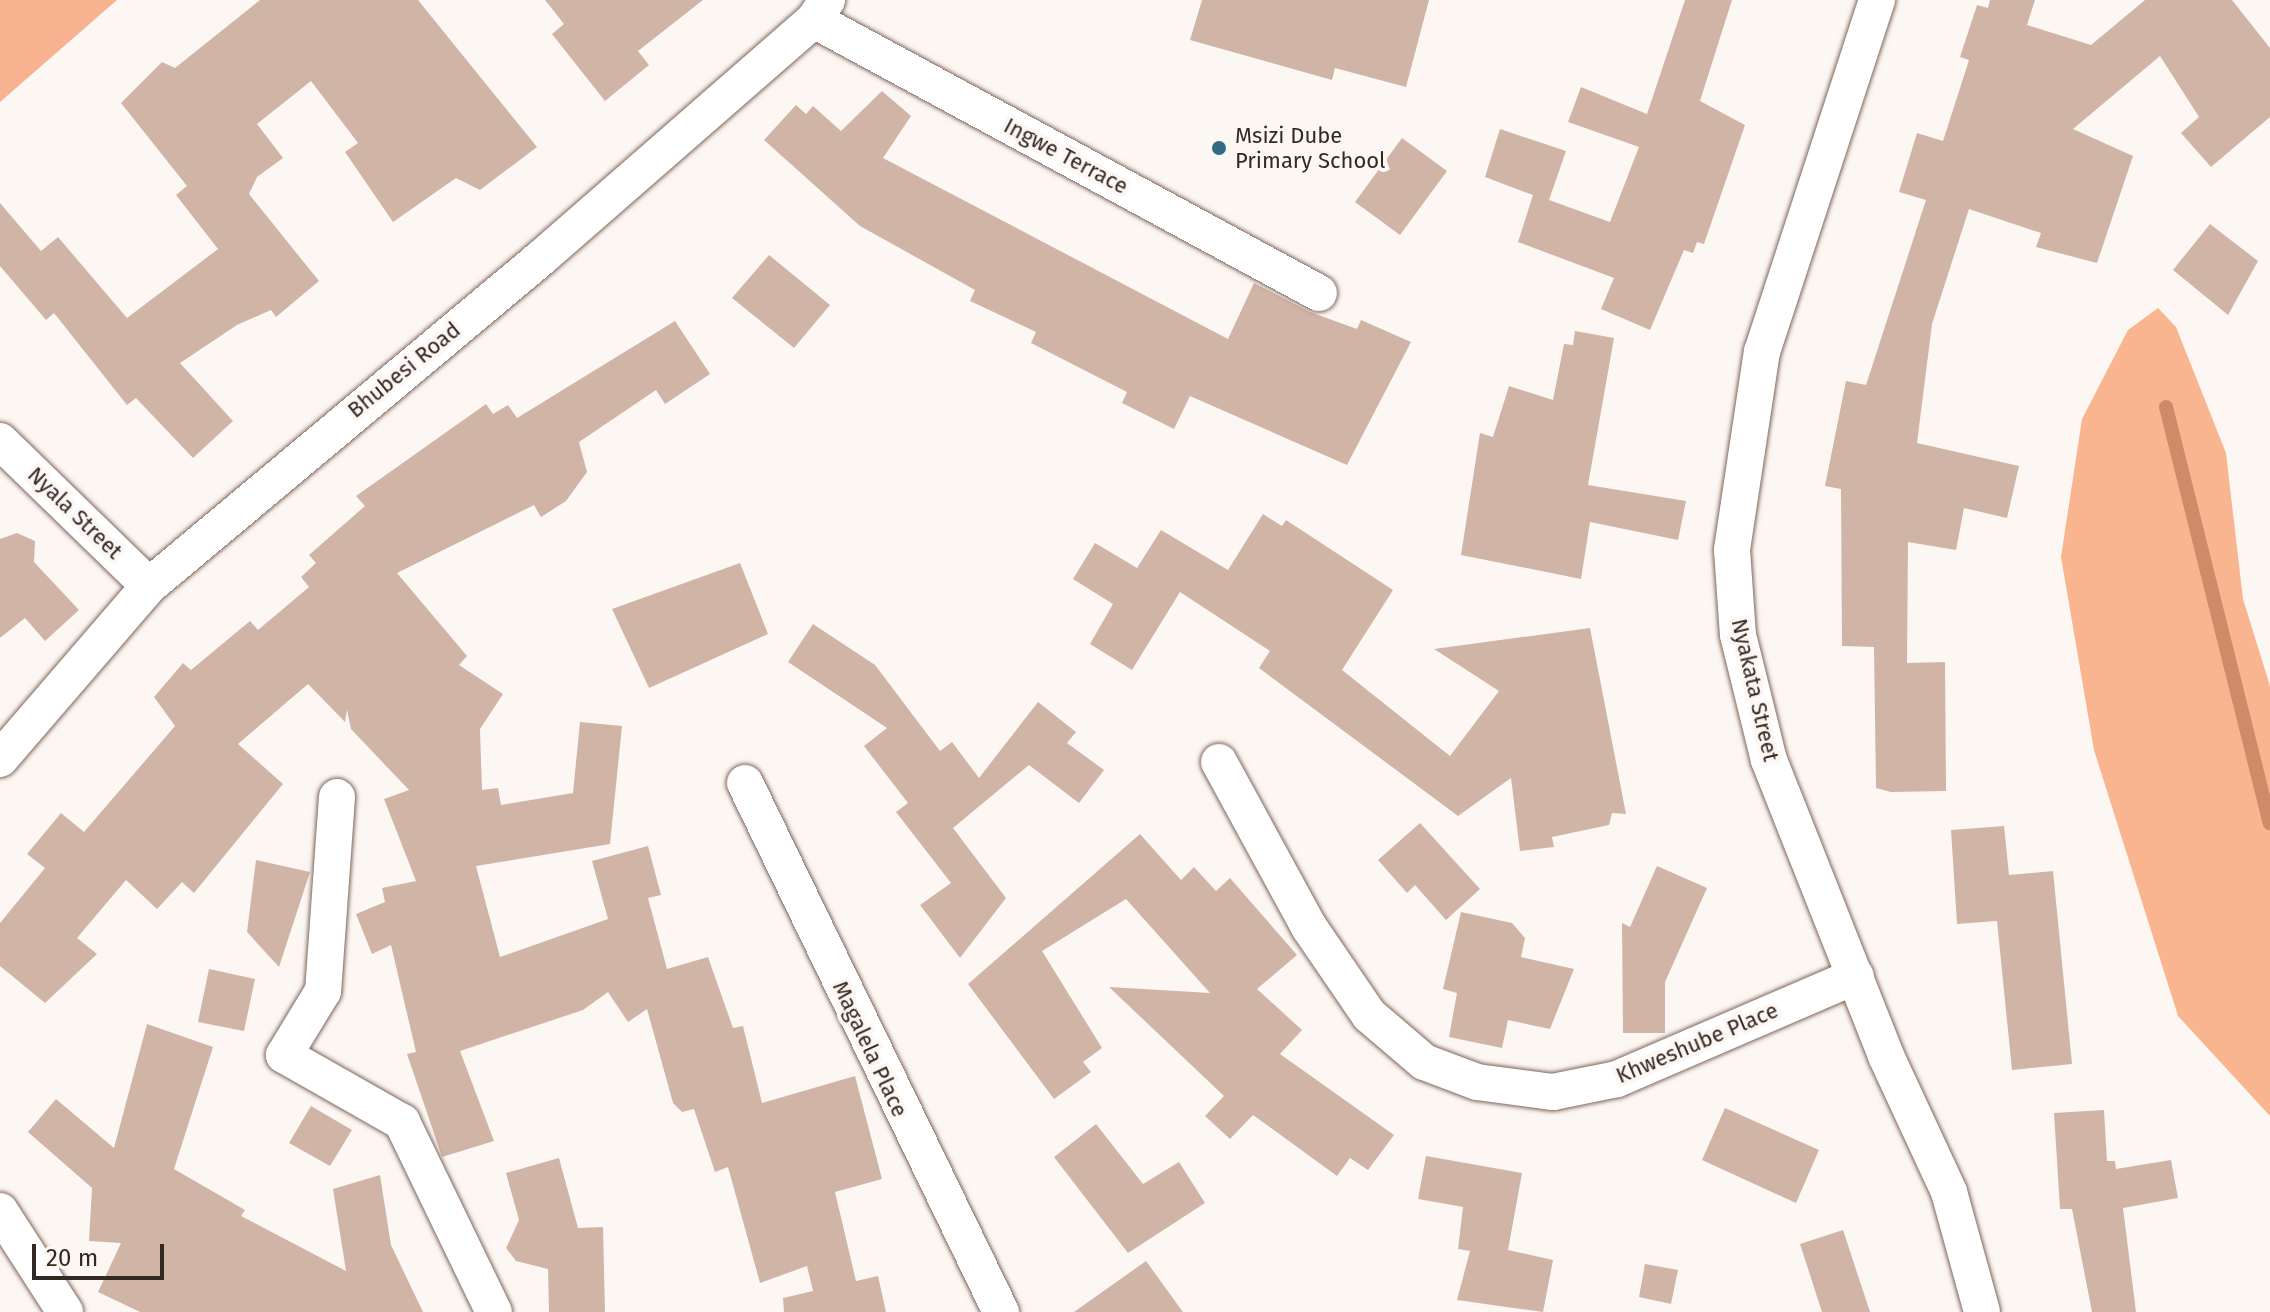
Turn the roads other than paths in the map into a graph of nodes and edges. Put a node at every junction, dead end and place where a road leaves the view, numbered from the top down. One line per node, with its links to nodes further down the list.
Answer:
1 (1877, 0): 10 (street, Nyakata Street)
2 (821, 10): 3 (street, Ingwe Terrace); 5 (street, Bhubesi Road)
3 (1319, 293)
4 (0, 441): 5 (street, Nyala Street)
5 (149, 586): 6 (street, Bhubesi Road)
6 (0, 759)
7 (1219, 762): 10 (street, Khweshube Place)
8 (745, 783): 14 (street, Magalela Place)
9 (337, 797): 13 (street)
10 (1856, 976): 15 (street, Nyakata Street)
11 (0, 1211): 12 (street)
12 (65, 1312)
13 (494, 1312)
14 (1001, 1312)
15 (1982, 1312)

